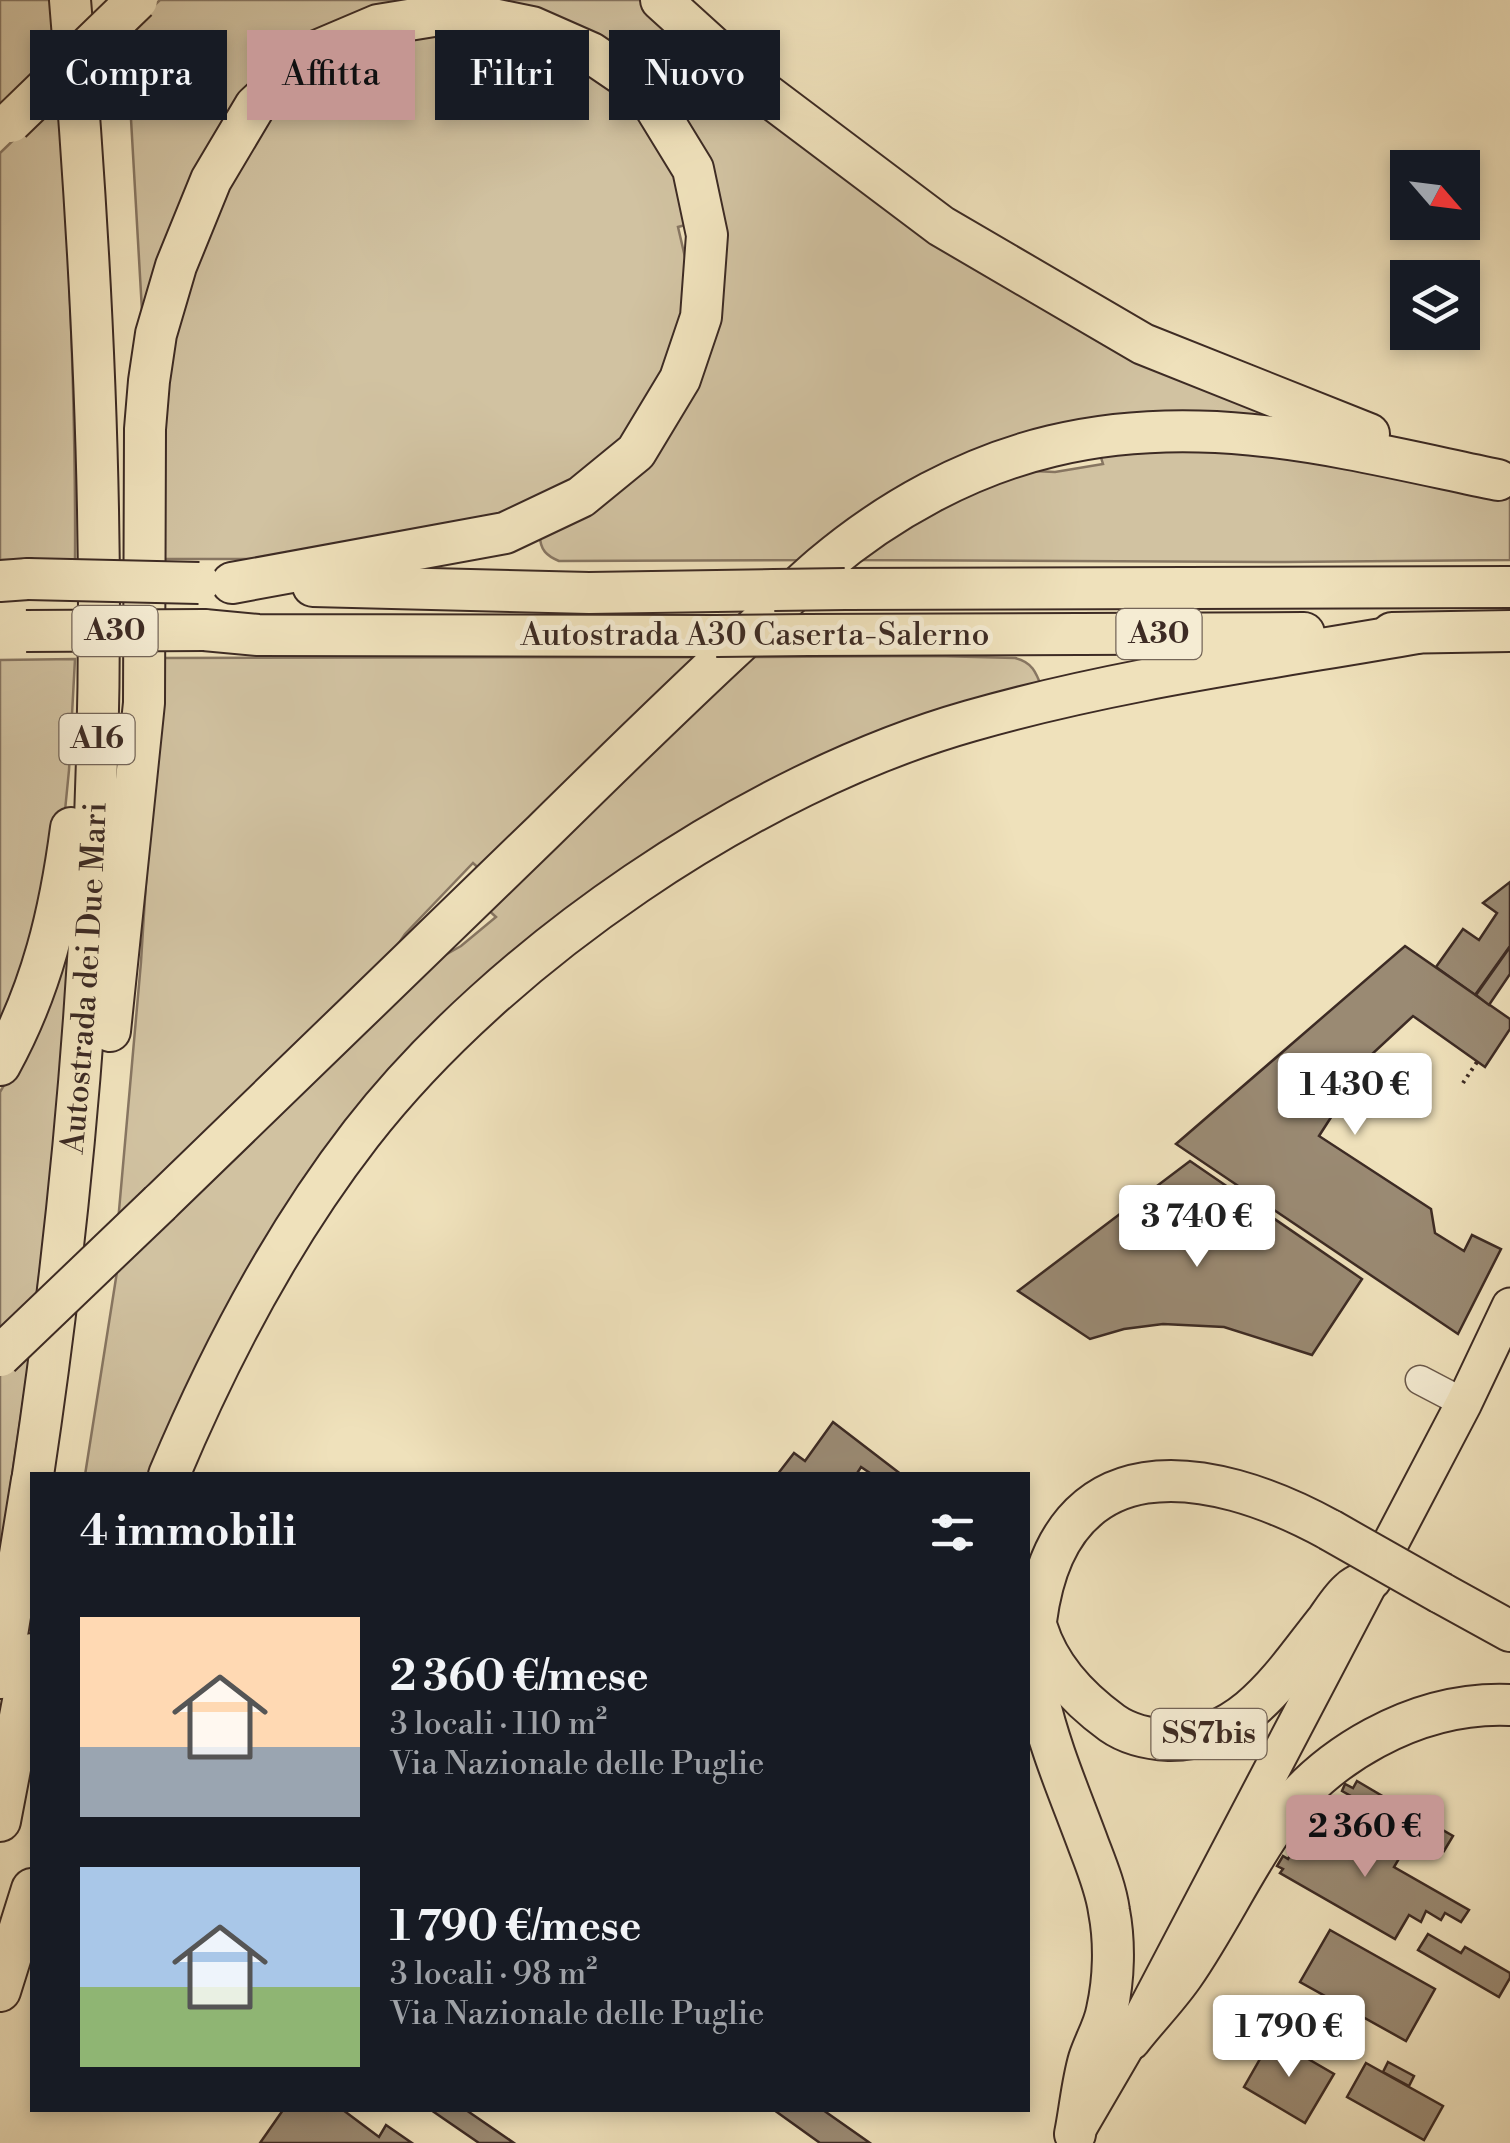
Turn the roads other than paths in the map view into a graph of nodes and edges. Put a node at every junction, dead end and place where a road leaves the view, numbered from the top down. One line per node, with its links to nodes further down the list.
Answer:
1 (70, 0): 6 (highway, Autostrada dei Due Mari / A16)
2 (98, 0): 14 (highway, Autostrada dei Due Mari / A16)
3 (137, 0): 5 (highway, bridge)
4 (661, 0): 7 (highway)
5 (6, 128)
6 (85, 184): 15 (highway); 20 (highway, Autostrada dei Due Mari / A16)
7 (1504, 482): 17 (highway, bridge)
8 (14, 580): 9 (highway, Autostrada A30 Caserta-Salerno / A30, bridge)
9 (215, 583): 10 (highway, Autostrada A30 Caserta-Salerno / A30, bridge); 14 (highway)
10 (1510, 586)
11 (13, 632): 13 (highway, Autostrada A30 Caserta-Salerno / A30, bridge)
12 (1510, 632): 13 (highway, Autostrada A30 Caserta-Salerno / A30)
13 (1418, 633): 22 (highway)
14 (110, 1031): 21 (highway, Autostrada dei Due Mari / A16)
15 (0, 1065)
16 (1510, 1306): 19 (main road, SS7bis)
17 (0, 1356)
18 (1420, 1380): 19 (lane)
19 (1464, 1403): 24 (main road, SS7bis)
20 (34, 1472)
21 (61, 1472)
22 (170, 1472)
23 (30, 1496): 28 (highway, Autostrada dei Due Mari / A16)
24 (1372, 1579): 25 (highway, SS7bis); 33 (main road, SS7bis)
25 (1036, 1624): 26 (highway, SS7bis, bridge); 34 (highway, SS7bis)
26 (1510, 1630)
27 (30, 1664): 30 (highway)
28 (0, 1678)
29 (1510, 1706): 33 (highway, SS7bis)
30 (0, 1821)
31 (30, 1894): 32 (highway)
32 (0, 1991)
33 (1130, 2040): 34 (main road, SS7bis)
34 (1073, 2138)

